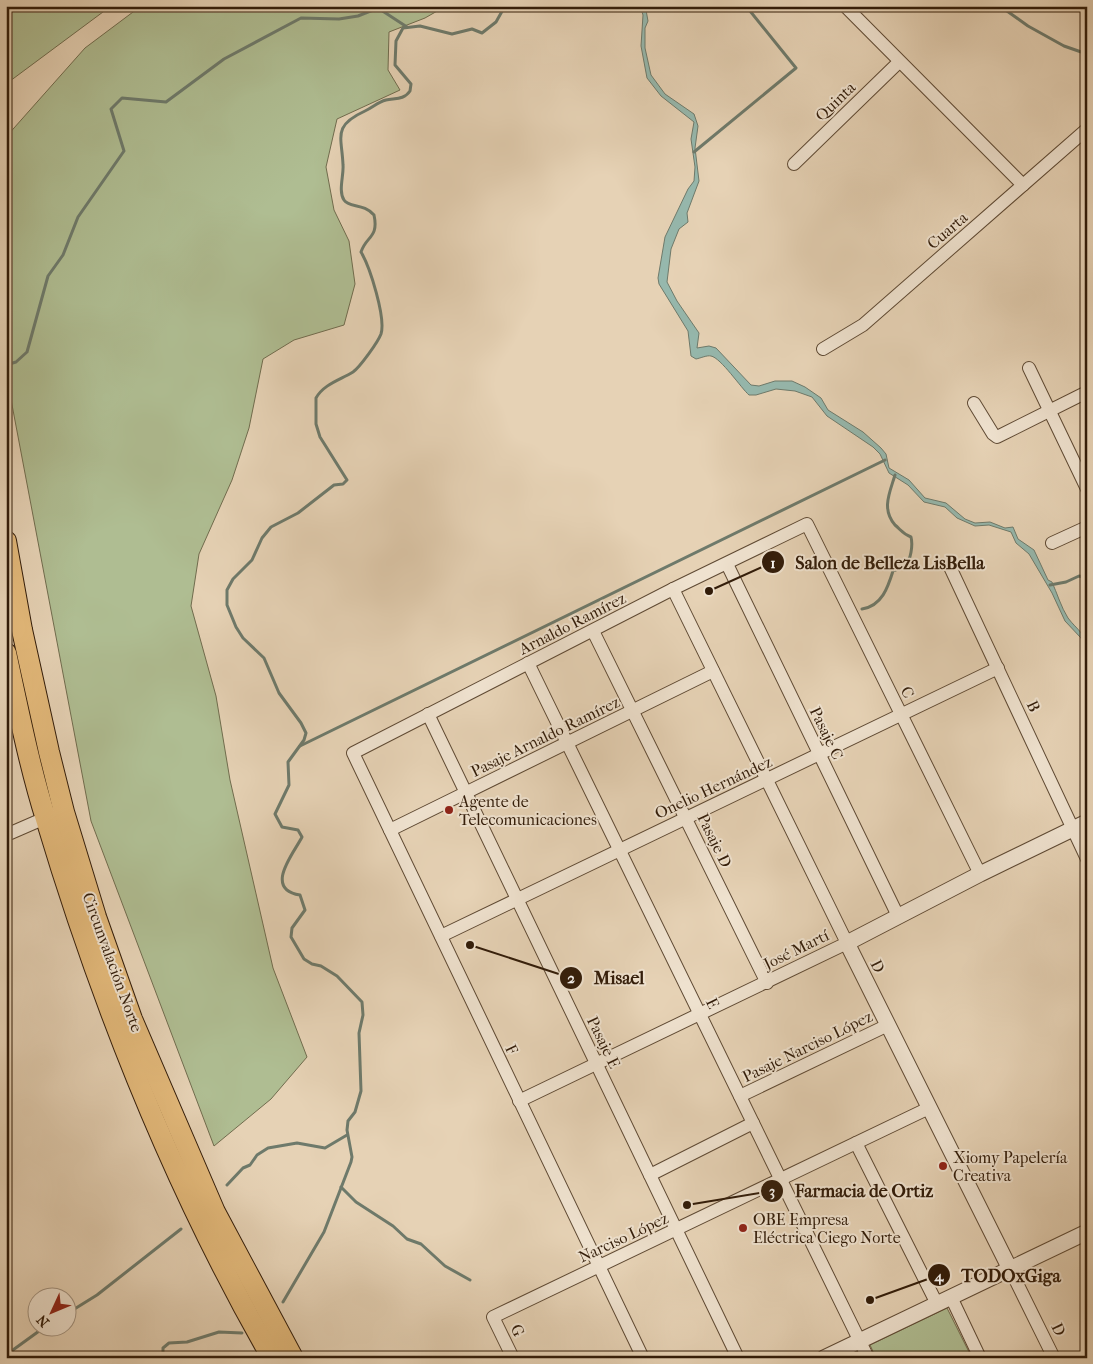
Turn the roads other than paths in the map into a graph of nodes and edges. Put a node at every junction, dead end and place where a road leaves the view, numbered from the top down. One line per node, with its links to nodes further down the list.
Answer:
1 (845, 6): 2 (street)
2 (899, 62): 4 (street, Quinta); 5 (street)
3 (1087, 129): 5 (street, Cuarta)
4 (794, 164)
5 (1023, 185): 6 (street, Cuarta)
6 (823, 349)
7 (1029, 368): 10 (street)
8 (1087, 392): 10 (street)
9 (974, 403): 10 (street)
10 (1049, 410): 11 (street)
11 (1087, 489)
12 (807, 524): 16 (street, Arnaldo Ramírez); 26 (street, C)
13 (1087, 527): 15 (street)
14 (6, 541): 32 (highway, Circunvalación Norte)
15 (1052, 543)
16 (727, 564): 18 (street, Arnaldo Ramírez); 29 (street, Pasaje C)
17 (950, 567): 22 (street, B)
18 (673, 590): 19 (street, Arnaldo Ramírez); 23 (street, D)
19 (594, 631): 21 (street, Arnaldo Ramírez); 24 (street, Pasaje D)
20 (6, 652): 32 (highway, Circunvalación Norte)
21 (528, 663): 25 (street, Arnaldo Ramírez); 27 (street, E)
22 (998, 668): 26 (street, Onelio Hernández); 34 (street, B)
23 (713, 671): 24 (street, Pasaje Arnaldo Ramírez); 30 (street, D)
24 (633, 712): 27 (street, Pasaje Arnaldo Ramírez); 33 (street, Pasaje D)
25 (428, 714): 28 (street, Arnaldo Ramírez); 31 (street, Pasaje E)
26 (901, 714): 29 (street, Onelio Hernández); 39 (street, C)
27 (568, 743): 31 (street, Pasaje Arnaldo Ramírez); 37 (street, E)
28 (353, 753): 35 (street, F)
29 (819, 754): 30 (street, Onelio Hernández); 41 (street, Pasaje C)
30 (766, 780): 33 (street, Onelio Hernández); 43 (street, D)
31 (466, 792): 35 (street, Pasaje Arnaldo Ramírez); 40 (street, Pasaje E)
32 (55, 815): 36 (street); 62 (highway, Circunvalación Norte); 63 (highway, Circunvalación Norte)
33 (686, 818): 37 (street, Onelio Hernández); 44 (street, Pasaje D)
34 (1080, 826): 38 (street, B); 39 (street, José Martí)
35 (390, 830): 42 (street, F)
36 (6, 835)
37 (620, 850): 40 (street, Onelio Hernández); 45 (street, E)
38 (1087, 859)
39 (980, 874): 41 (street, José Martí)
40 (517, 899): 42 (street, Onelio Hernández); 47 (street, Pasaje E)
41 (898, 916): 43 (street, José Martí)
42 (441, 936): 49 (street, F)
43 (847, 943): 44 (street, José Martí); 46 (street, D)
44 (767, 983): 45 (street, José Martí)
45 (700, 1014): 47 (street, José Martí); 48 (street, E)
46 (888, 1024): 48 (street, Pasaje Narciso López); 50 (street, D)
47 (597, 1064): 49 (street, José Martí); 53 (street, Pasaje E)
48 (740, 1096): 51 (street, E)
49 (519, 1101): 57 (street, F)
50 (929, 1108): 52 (street, Narciso López); 58 (street, D)
51 (753, 1123): 53 (street); 54 (street, E)
52 (856, 1143): 54 (street, Narciso López); 59 (street)
53 (650, 1175): 55 (street, Pasaje E)
54 (780, 1178): 55 (street, Narciso López); 61 (street, E)
55 (676, 1230): 57 (street, Narciso López); 66 (street, Pasaje E)
56 (1087, 1232): 58 (street)
57 (598, 1266): 60 (street, Narciso López); 65 (street, F)
58 (1010, 1269): 59 (street); 70 (street, D)
59 (944, 1301): 61 (street); 69 (street)
60 (493, 1317): 64 (street, G)
61 (860, 1340): 67 (street); 68 (street, E)
62 (272, 1358)
63 (294, 1358)
64 (513, 1358)
65 (643, 1358)
66 (738, 1358)
67 (824, 1358)
68 (868, 1358)
69 (980, 1358)
70 (1054, 1358)

